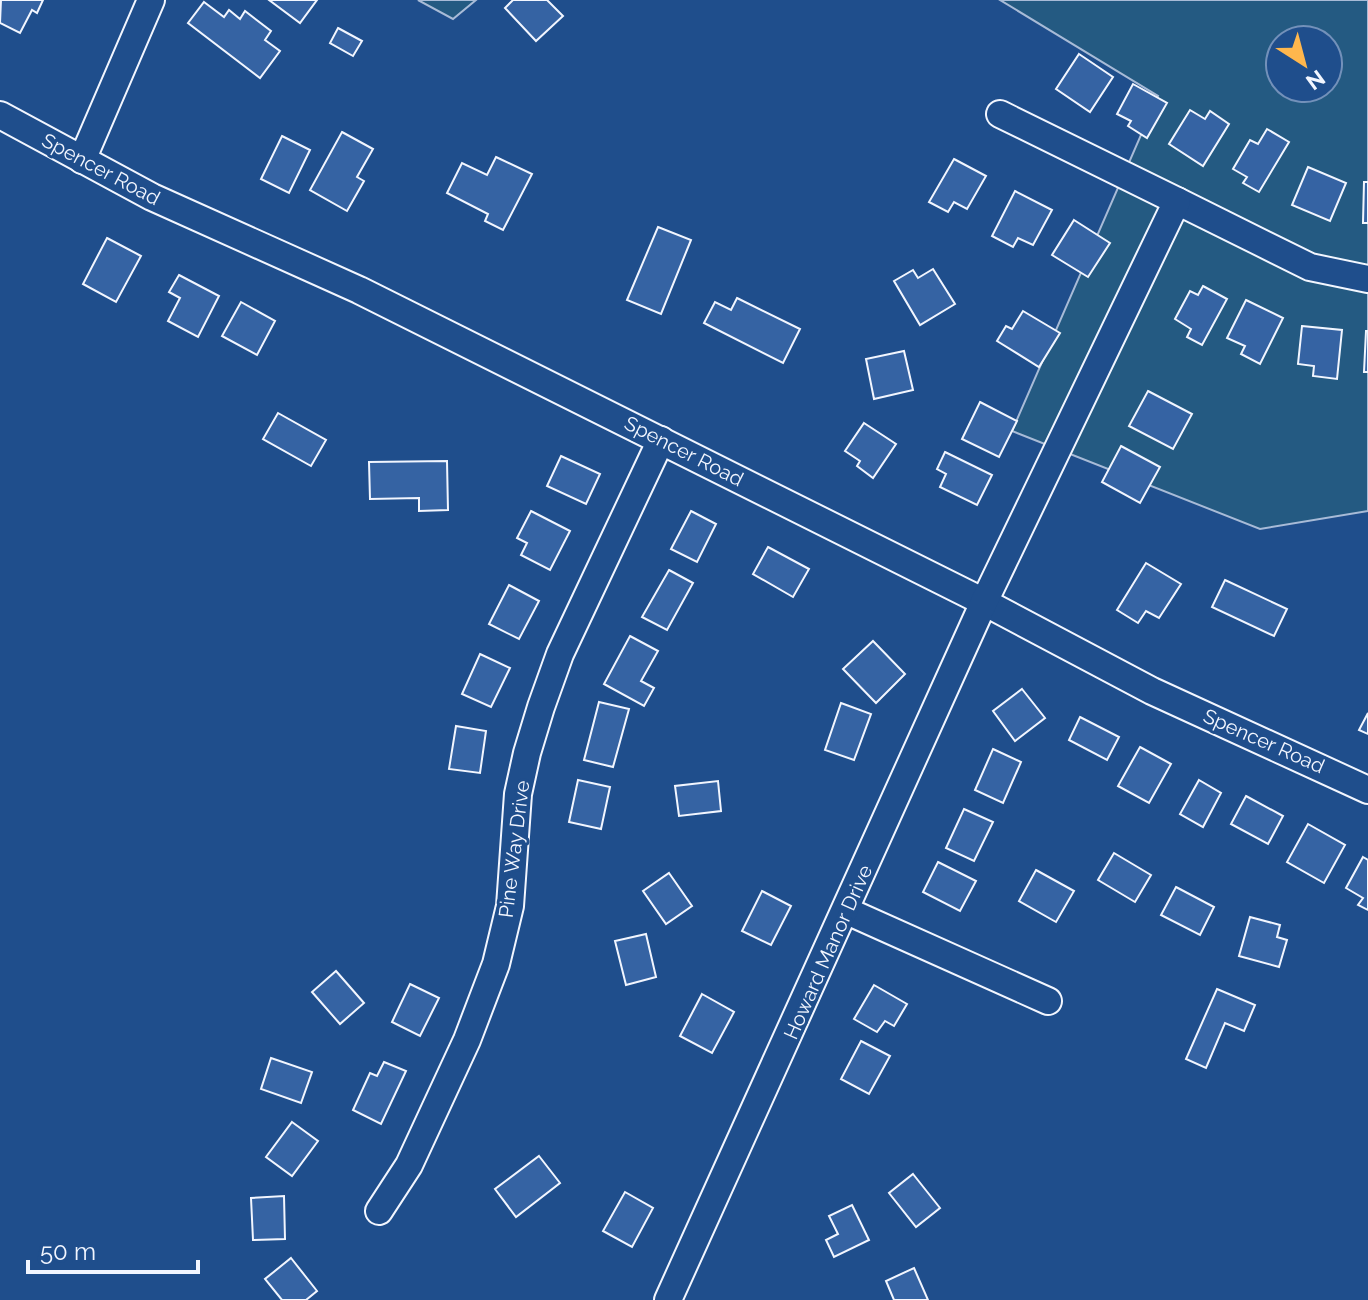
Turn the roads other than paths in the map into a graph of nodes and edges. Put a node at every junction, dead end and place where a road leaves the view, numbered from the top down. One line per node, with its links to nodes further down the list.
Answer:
1 (151, 0): 4 (street)
2 (1000, 114): 5 (street)
3 (0, 116): 4 (street, Spencer Road)
4 (82, 160): 7 (street, Spencer Road)
5 (1177, 201): 6 (street); 8 (street, Howard Manor Drive)
6 (1368, 279)
7 (661, 440): 8 (street, Spencer Road); 12 (street, Pine Way Drive)
8 (984, 602): 9 (street, Spencer Road); 10 (street, Howard Manor Drive)
9 (1368, 790)
10 (847, 911): 11 (street); 13 (street, Howard Manor Drive)
11 (1048, 1001)
12 (379, 1211)
13 (668, 1300)

